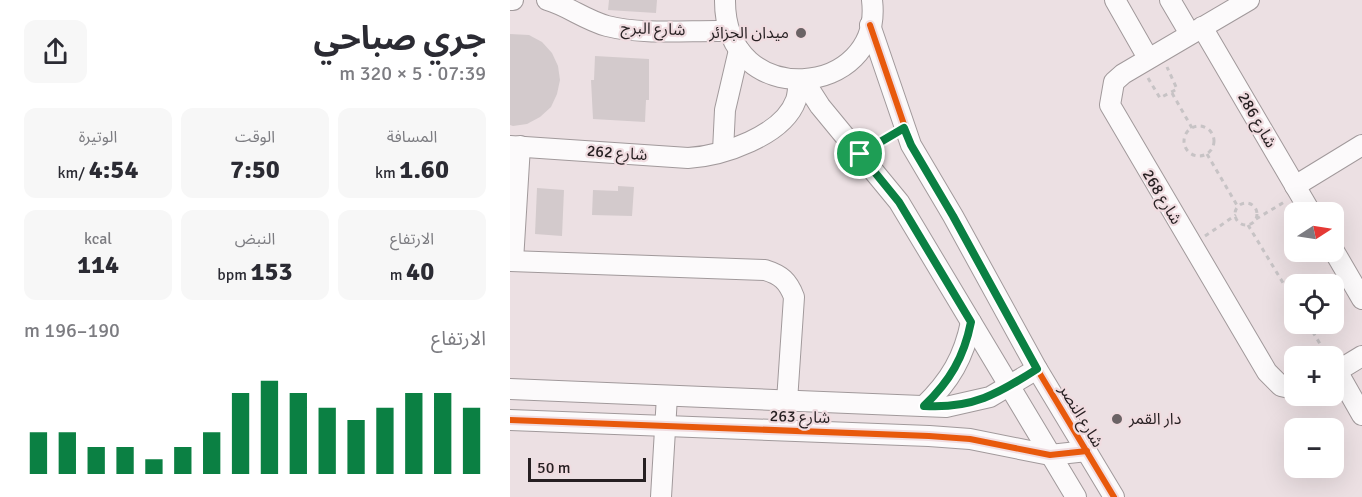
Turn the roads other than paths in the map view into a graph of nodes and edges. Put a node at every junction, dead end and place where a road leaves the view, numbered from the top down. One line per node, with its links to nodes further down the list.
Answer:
1 (547, 0): 6 (street, شارع البرج)
2 (725, 0): 9 (street)
3 (1115, 0): 11 (street)
4 (1170, 0): 8 (street, شارع 286)
5 (1249, 0): 8 (street, شارع 268)
6 (578, 6): 9 (street, شارع البرج)
7 (874, 8): 12 (street); 24 (street, شارع النصر)
8 (1196, 30): 11 (street, شارع 268); 16 (street, شارع 286)
9 (728, 31): 10 (street)
10 (738, 50): 12 (street); 15 (street)
11 (1149, 58): 27 (street, شارع 268)
12 (802, 81): 15 (street, شارع 262); 21 (street)
13 (1362, 145): 16 (street)
14 (515, 146): 15 (street, شارع 262); 18 (street)
15 (723, 151)
16 (1297, 189): 17 (street, شارع 286)
17 (1305, 202)
18 (512, 261): 30 (street)
19 (1340, 262): 20 (street)
20 (1362, 299)
21 (971, 322): 26 (street); 31 (street)
22 (1362, 356): 23 (street)
23 (1344, 363)
24 (1037, 369): 26 (street, شارع 263); 35 (street, شارع النصر)
25 (1344, 385): 32 (street)
26 (1010, 386): 31 (street, شارع 263); 36 (street)
27 (1284, 387)
28 (510, 389): 29 (street, شارع 263)
29 (666, 396): 30 (street, شارع 263); 34 (street)
30 (787, 401): 31 (street, شارع 263)
31 (924, 406)
32 (1362, 415)
33 (510, 420): 34 (street, شارع 263)
34 (665, 426): 36 (street, شارع 263); 37 (street)
35 (1087, 451): 36 (street, شارع 263); 39 (street, شارع النصر)
36 (1050, 454): 38 (street)
37 (661, 497)
38 (1076, 497)
39 (1114, 497)

